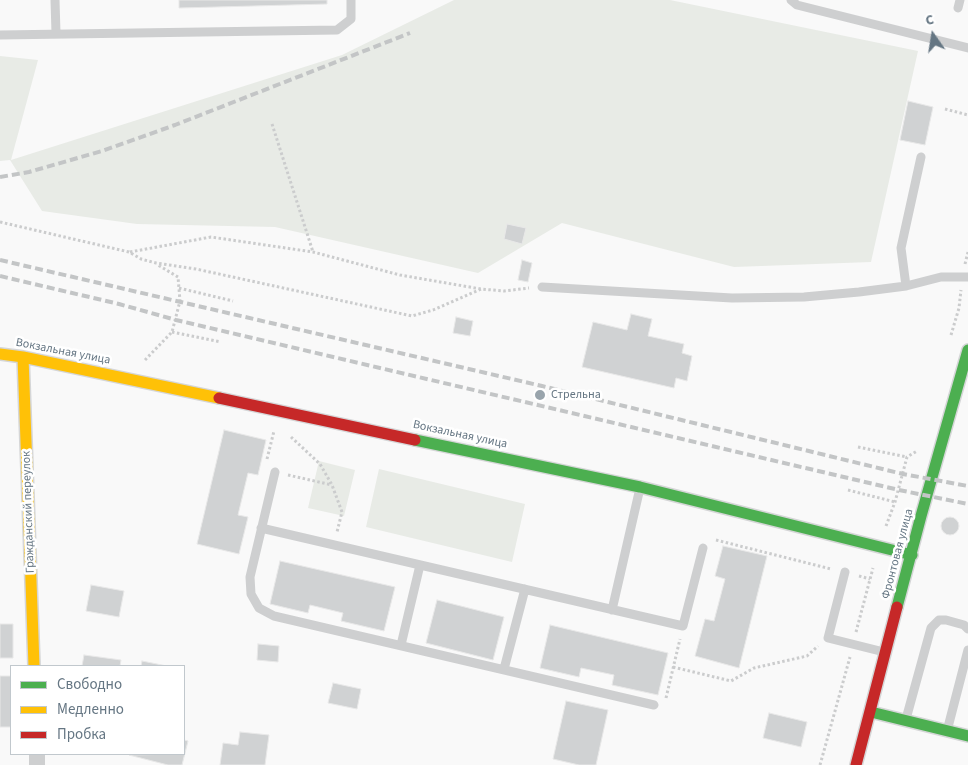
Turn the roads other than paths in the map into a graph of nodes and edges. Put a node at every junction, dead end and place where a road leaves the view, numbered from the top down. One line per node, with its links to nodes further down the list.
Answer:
1 (55, 0): 4 (lane)
2 (351, 0): 4 (lane)
3 (791, 0): 6 (lane)
4 (56, 34): 5 (lane)
5 (0, 35)
6 (968, 48)
7 (921, 157): 9 (lane)
8 (965, 277): 9 (lane)
9 (906, 286): 10 (lane)
10 (542, 287)
11 (968, 350): 18 (street, Фронтовая улица)
12 (0, 354): 13 (street, Вокзальная улица)
13 (23, 357): 15 (street, Вокзальная улица); 27 (street, Гражданский переулок)
14 (275, 472): 16 (lane)
15 (640, 487): 18 (street, Вокзальная улица); 22 (lane)
16 (261, 528): 19 (lane); 24 (lane)
17 (703, 548): 22 (lane)
18 (912, 555): 26 (street, Фронтовая улица)
19 (420, 565): 21 (lane); 24 (lane)
20 (845, 572): 26 (lane)
21 (525, 589): 22 (lane); 28 (lane)
22 (612, 610)
23 (968, 629): 31 (lane)
24 (401, 645): 28 (lane)
25 (968, 650): 32 (lane)
26 (886, 653): 30 (street, Фронтовая улица)
27 (34, 665)
28 (504, 669): 29 (lane)
29 (654, 705)
30 (870, 712): 31 (street); 34 (street, Фронтовая улица)
31 (906, 721): 32 (street)
32 (946, 731): 33 (street)
33 (968, 736)
34 (856, 765)

